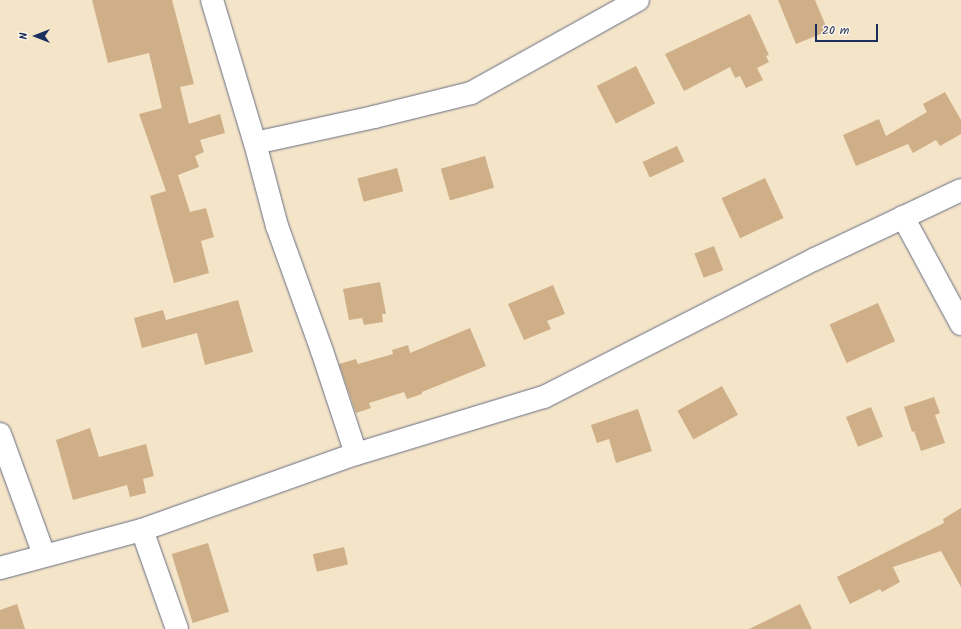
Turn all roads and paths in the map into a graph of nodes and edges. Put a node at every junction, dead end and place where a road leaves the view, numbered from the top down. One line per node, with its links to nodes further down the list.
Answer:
1 (212, 0): 3 (street)
2 (638, 0): 3 (street)
3 (255, 143): 8 (street)
4 (961, 190): 5 (street)
5 (903, 217): 6 (street); 8 (street)
6 (961, 324)
7 (0, 434): 10 (street)
8 (356, 454): 9 (street)
9 (142, 530): 10 (street); 12 (street)
10 (44, 555): 11 (street)
11 (0, 568)
12 (177, 629)

